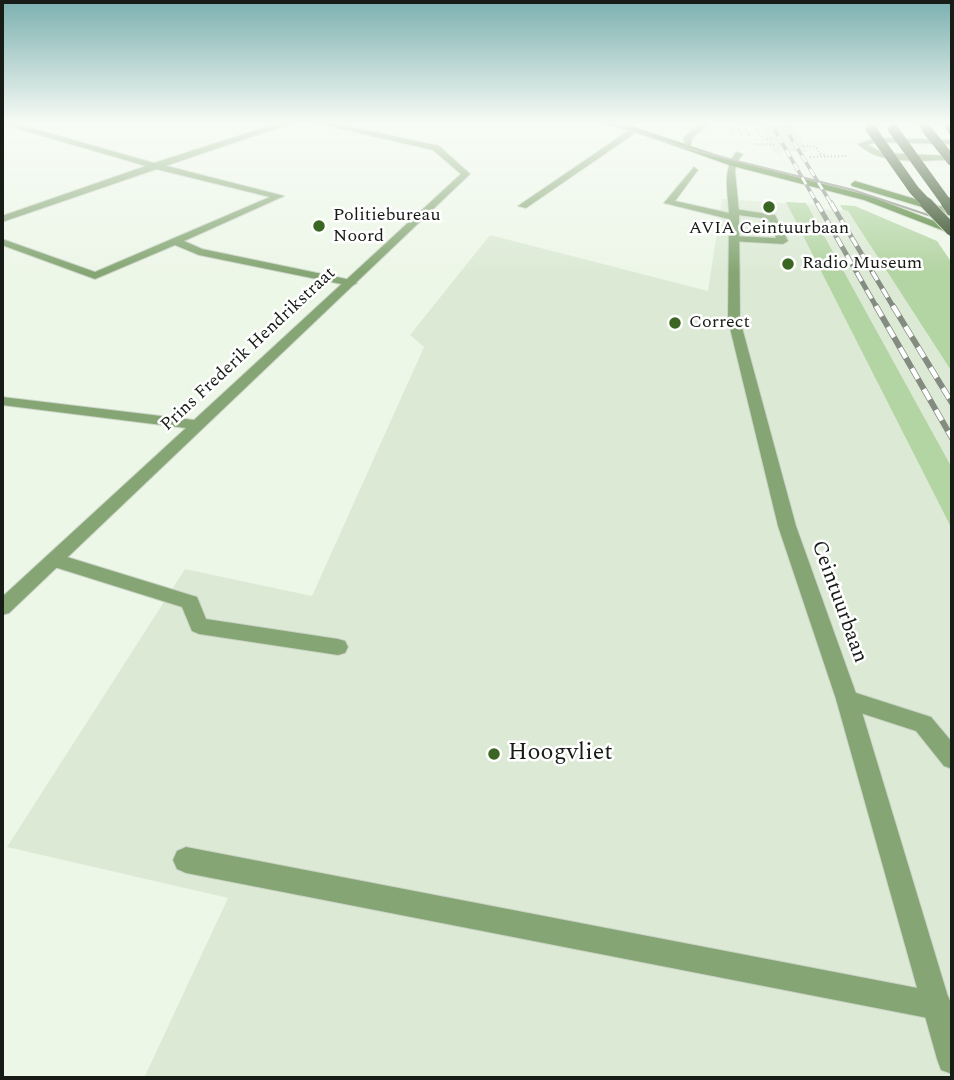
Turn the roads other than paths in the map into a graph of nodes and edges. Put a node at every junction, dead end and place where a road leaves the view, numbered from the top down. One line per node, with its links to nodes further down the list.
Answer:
1 (137, 172): 14 (street)
2 (182, 172): 17 (street)
3 (465, 172): 19 (street, Prins Frederik Hendrikstraat)
4 (573, 172): 11 (street)
5 (692, 172): 13 (street)
6 (735, 172): 13 (street, Ceintuurbaan)
7 (780, 172): 15 (street)
8 (798, 172): 12 (street)
9 (902, 172): 15 (highway, bridge)
10 (924, 172): 12 (highway, bridge)
11 (523, 206)
12 (952, 212)
13 (734, 214): 16 (street, Ceintuurbaan); 16 (street)
14 (2, 219)
15 (952, 230)
16 (734, 239): 25 (street, Ceintuurbaan)
17 (175, 241): 18 (street); 19 (street)
18 (2, 242)
19 (351, 283): 21 (street, Prins Frederik Hendrikstraat)
20 (2, 401): 21 (street)
21 (201, 425): 22 (street, Prins Frederik Hendrikstraat)
22 (54, 560): 23 (street, Prins Frederik Hendrikstraat); 24 (street)
23 (2, 608)
24 (338, 647)
25 (847, 699): 26 (street); 28 (street, Ceintuurbaan)
26 (952, 759)
27 (186, 860): 28 (street)
28 (938, 1006): 29 (street, Ceintuurbaan)
29 (952, 1059)

